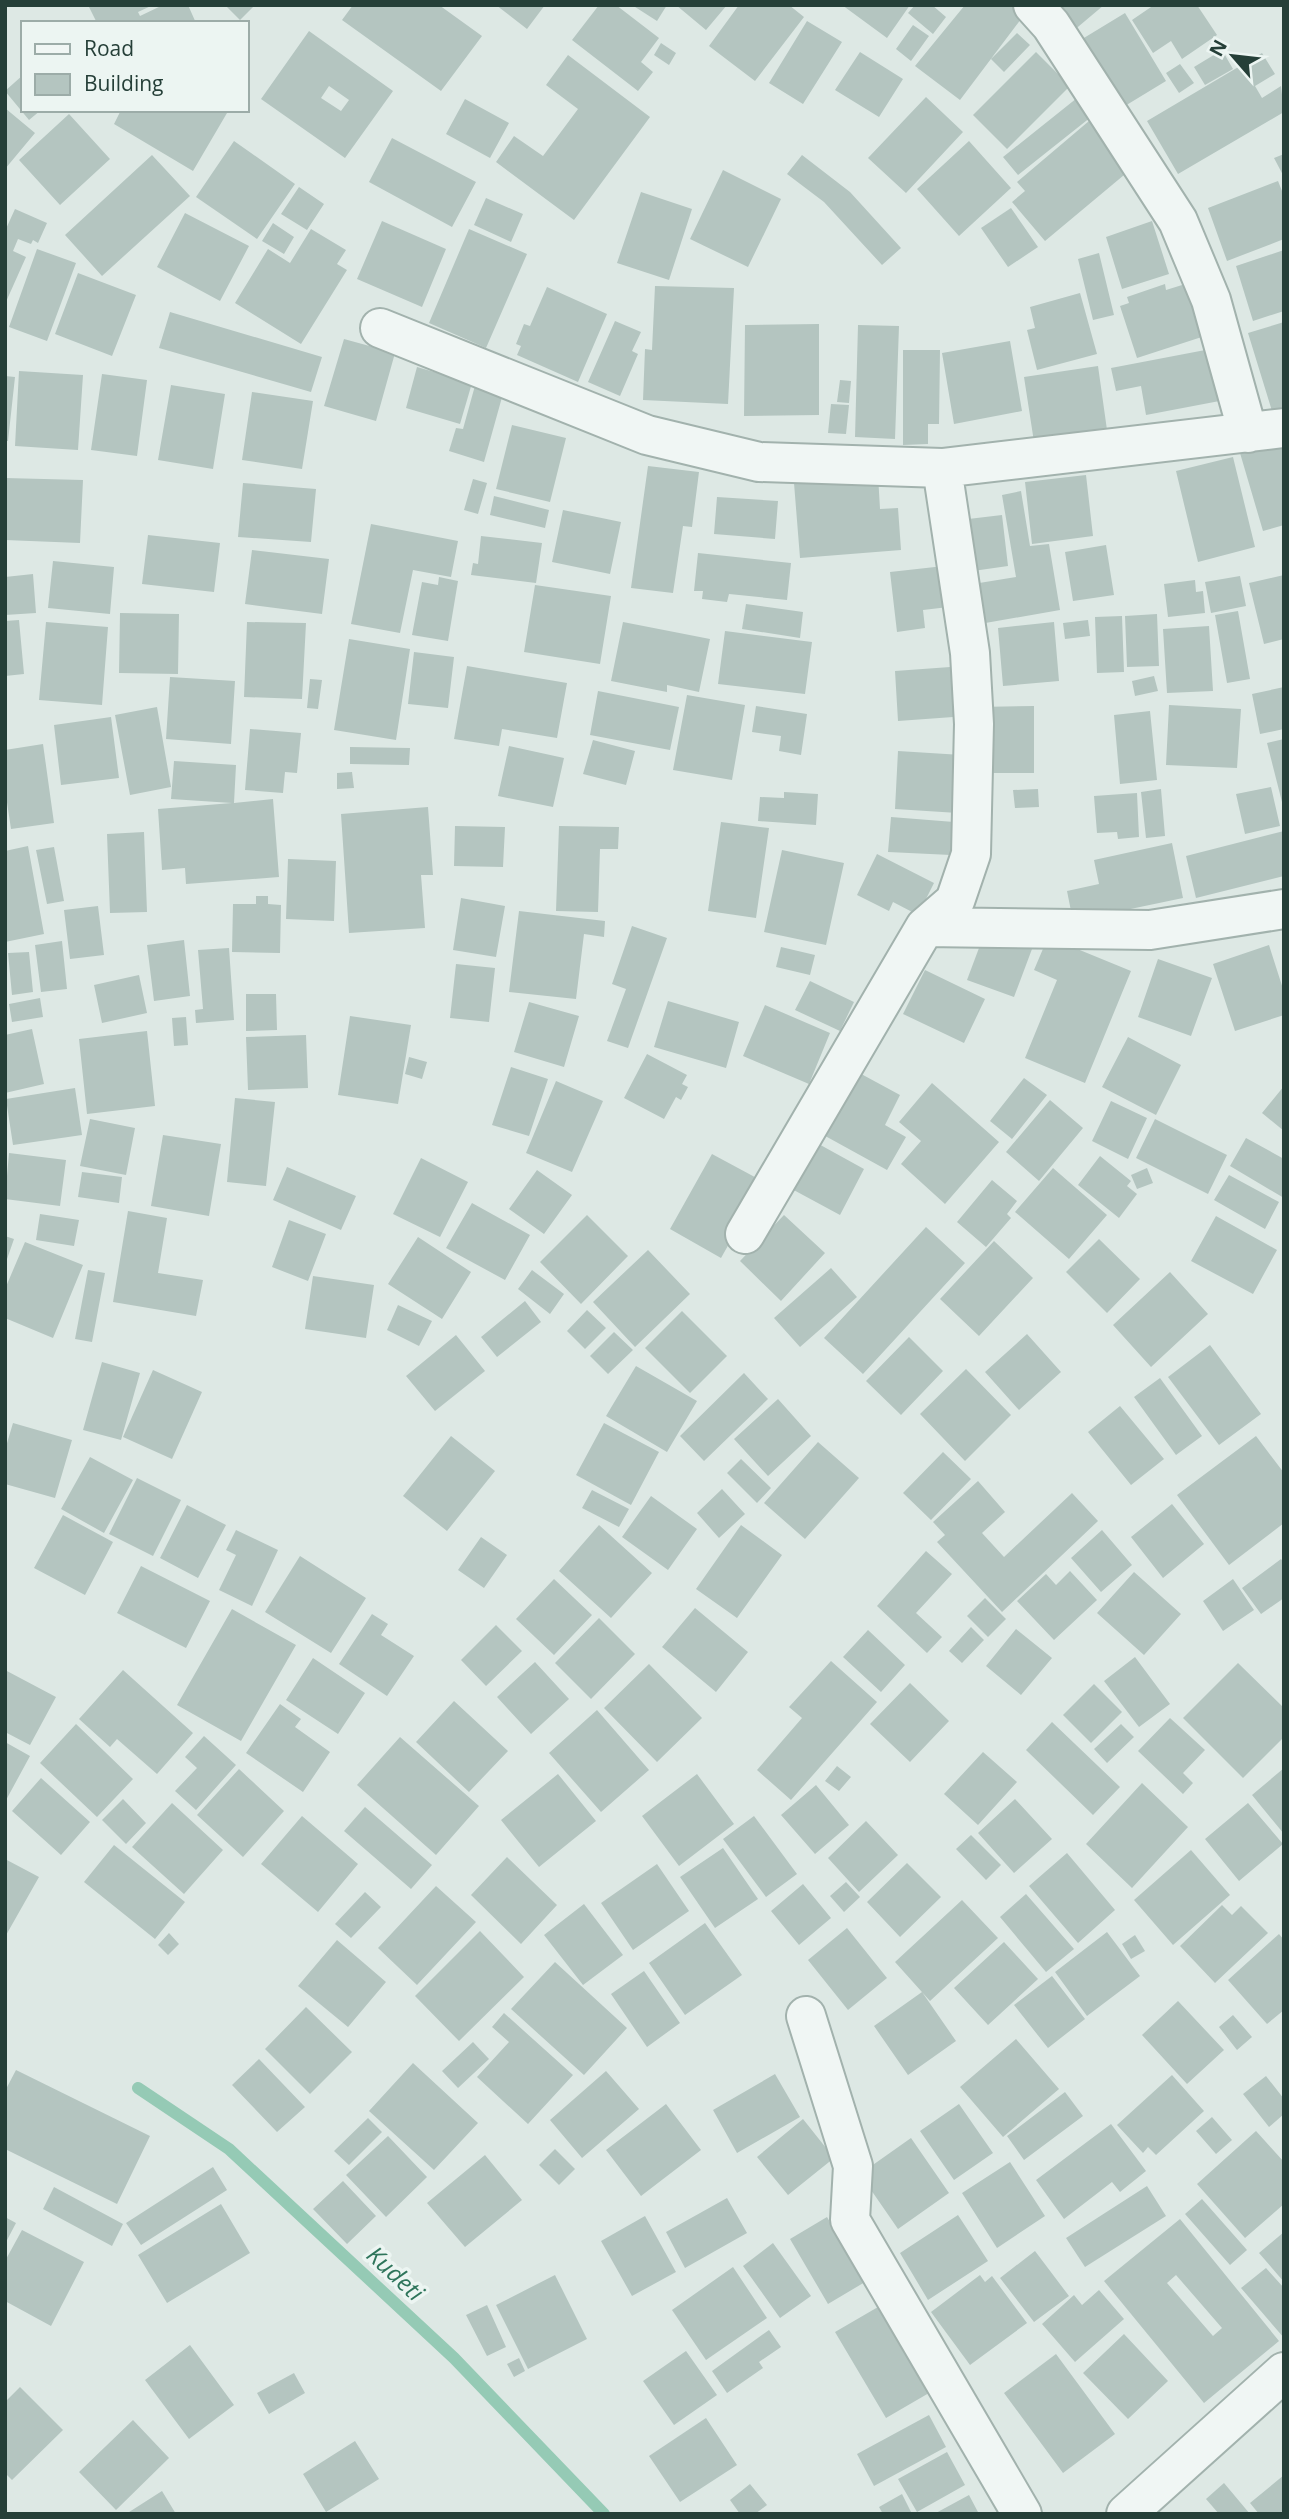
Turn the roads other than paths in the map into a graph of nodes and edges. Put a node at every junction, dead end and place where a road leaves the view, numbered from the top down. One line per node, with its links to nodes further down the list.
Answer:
1 (1033, 5): 3 (street)
2 (380, 328): 4 (street)
3 (1266, 430): 4 (street)
4 (942, 468): 6 (street)
5 (1284, 909): 6 (street)
6 (925, 927): 7 (street)
7 (745, 1234)
8 (806, 2016): 10 (street)
9 (1284, 2372): 11 (street)
10 (1022, 2514)
11 (1126, 2514)

